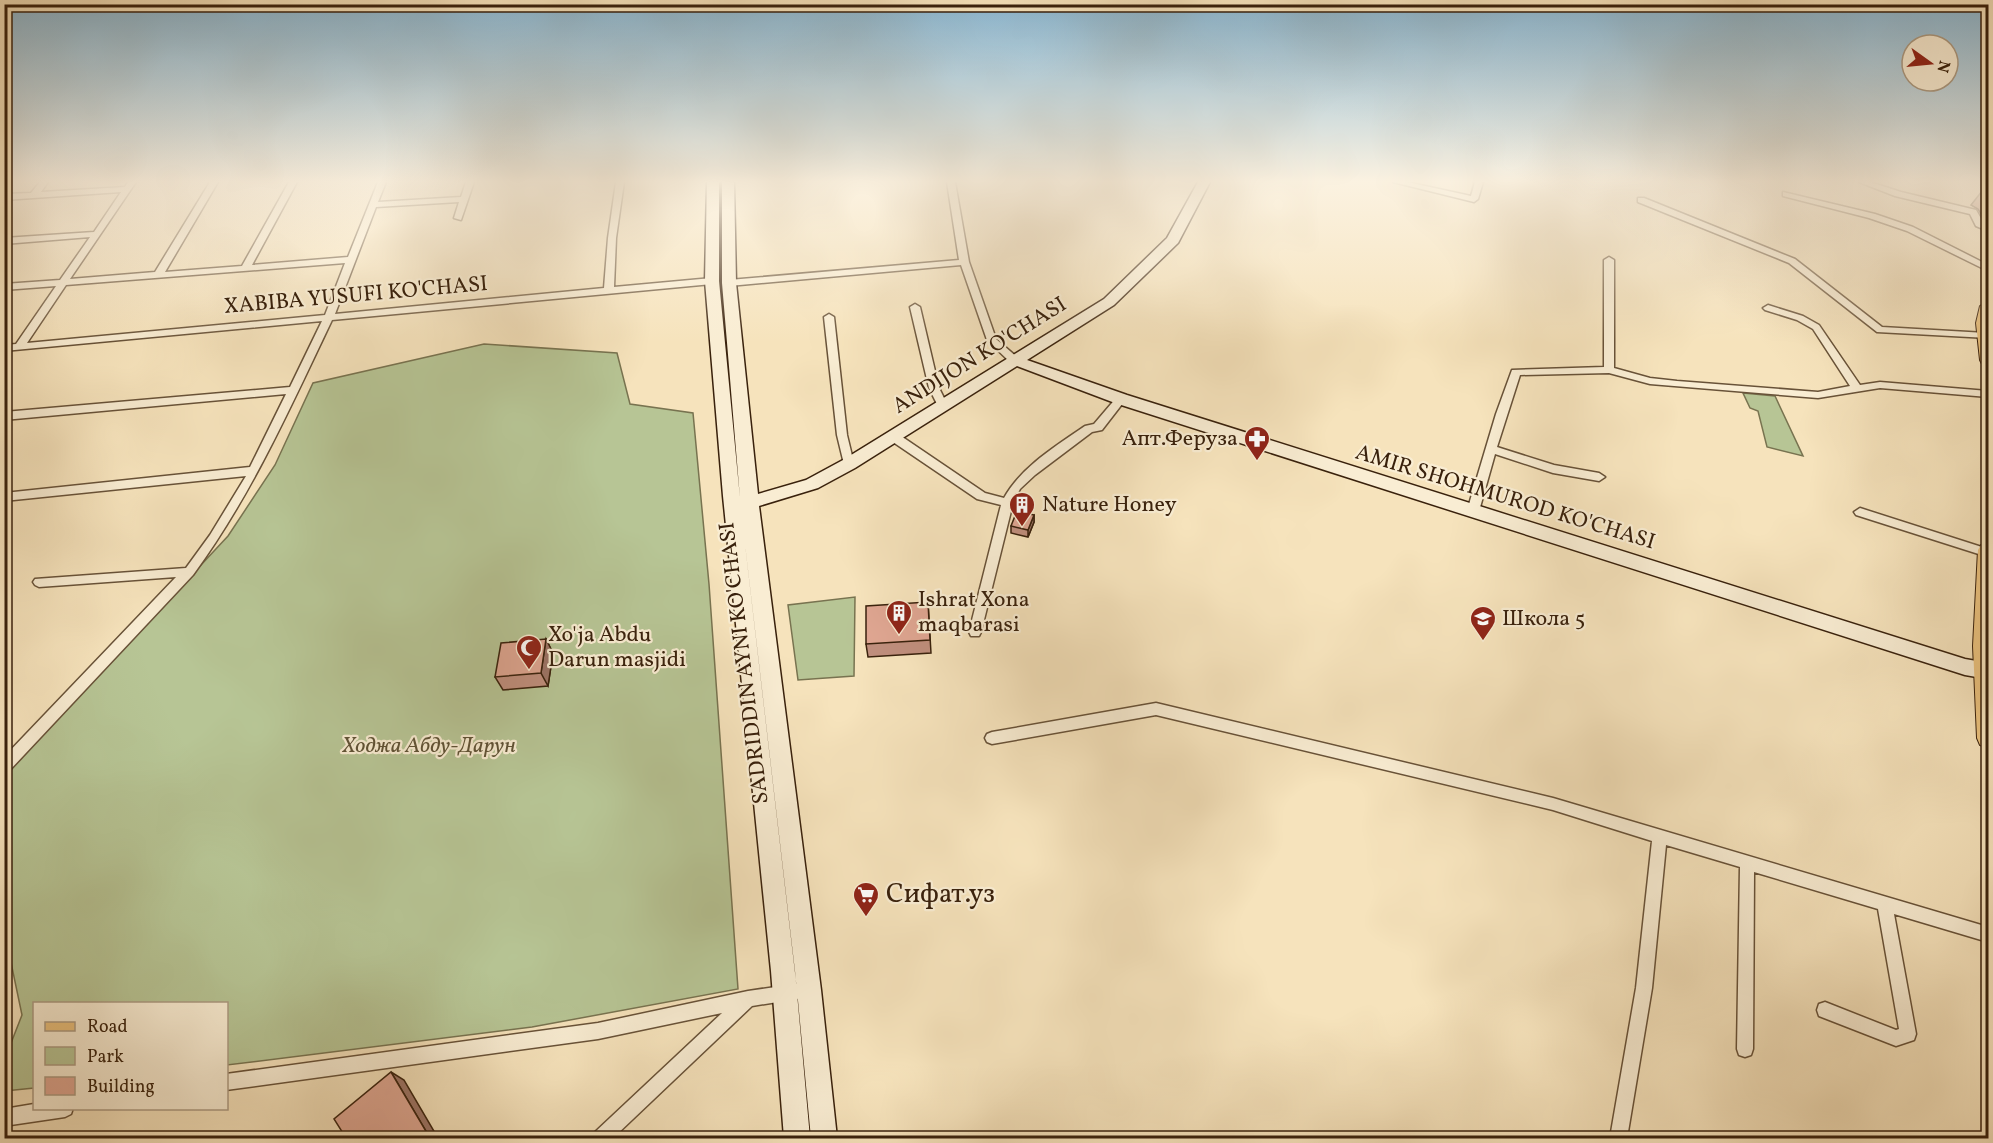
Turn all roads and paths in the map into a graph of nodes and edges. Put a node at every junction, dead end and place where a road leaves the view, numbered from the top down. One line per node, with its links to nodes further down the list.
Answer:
1 (79, 235): 13 (street)
2 (96, 235): 21 (street)
3 (182, 235): 19 (street)
4 (263, 235): 17 (street)
5 (360, 235): 14 (street)
6 (612, 235): 23 (street)
7 (717, 235): 20 (main road, SADRIDDIN AYNI KO'CHASI)
8 (724, 235): 20 (main road, SADRIDDIN AYNI KO'CHASI)
9 (960, 235): 16 (street)
10 (1175, 235): 32 (main road, ANDIJON KO'CHASI)
11 (1731, 235): 29 (street)
12 (1923, 235): 18 (street)
13 (4, 241)
14 (350, 260): 17 (street); 28 (street)
15 (1609, 260): 34 (street)
16 (964, 262): 20 (street, XABIBA YUSUFI KO'CHASI); 32 (street)
17 (246, 267): 19 (street)
18 (1989, 268)
19 (159, 274): 21 (street)
20 (720, 282): 23 (street, XABIBA YUSUFI KO'CHASI); 48 (main road, SADRIDDIN AYNI KO'CHASI)
21 (63, 283): 22 (street); 30 (street)
22 (4, 287)
23 (609, 291): 28 (street, XABIBA YUSUFI KO'CHASI)
24 (1989, 306): 29 (main road)
25 (915, 307): 39 (street)
26 (1768, 308): 35 (street)
27 (829, 317): 43 (street)
28 (328, 319): 30 (street, XABIBA YUSUFI KO'CHASI); 36 (street)
29 (1986, 336): 33 (main road)
30 (19, 347): 31 (street, XABIBA YUSUFI KO'CHASI)
31 (4, 348)
32 (1014, 360): 38 (main road, AMIR SHOHMUROD KO'CHASI); 39 (main road, ANDIJON KO'CHASI)
33 (1989, 360)
34 (1609, 370): 35 (street); 42 (street)
35 (1857, 389): 37 (street)
36 (294, 390): 40 (street); 44 (street)
37 (1989, 394)
38 (1121, 399): 47 (street); 49 (main road, AMIR SHOHMUROD KO'CHASI)
39 (943, 406): 41 (main road, ANDIJON KO'CHASI)
40 (4, 416)
41 (894, 437): 43 (main road, ANDIJON KO'CHASI); 47 (street)
42 (1490, 449): 45 (street); 49 (street)
43 (849, 464): 48 (main road, ANDIJON KO'CHASI)
44 (254, 471): 46 (street); 52 (street)
45 (1599, 477)
46 (4, 497)
47 (1006, 503): 54 (street)
48 (741, 504): 63 (main road, SADRIDDIN AYNI KO'CHASI); 64 (main road, SADRIDDIN AYNI KO'CHASI)
49 (1473, 511): 55 (main road, AMIR SHOHMUROD KO'CHASI)
50 (1860, 512): 51 (street)
51 (1988, 551): 55 (main road)
52 (189, 572): 53 (street); 58 (street)
53 (39, 582)
54 (975, 632)
55 (1987, 670): 57 (main road)
56 (992, 738): 59 (street)
57 (1989, 738)
58 (4, 767)
59 (1660, 835): 60 (street); 74 (street)
60 (1747, 861): 61 (street); 67 (street)
61 (1884, 903): 62 (street); 66 (street)
62 (1989, 935)
63 (809, 990): 64 (street); 73 (main road, SADRIDDIN AYNI KO'CHASI)
64 (785, 994): 65 (street); 72 (main road, SADRIDDIN AYNI KO'CHASI)
65 (748, 999): 68 (street); 71 (street)
66 (1825, 1010)
67 (1745, 1049)
68 (228, 1082)
69 (53, 1110): 70 (street)
70 (4, 1118)
71 (601, 1138)
72 (796, 1138)
73 (824, 1138)
74 (1618, 1138)

